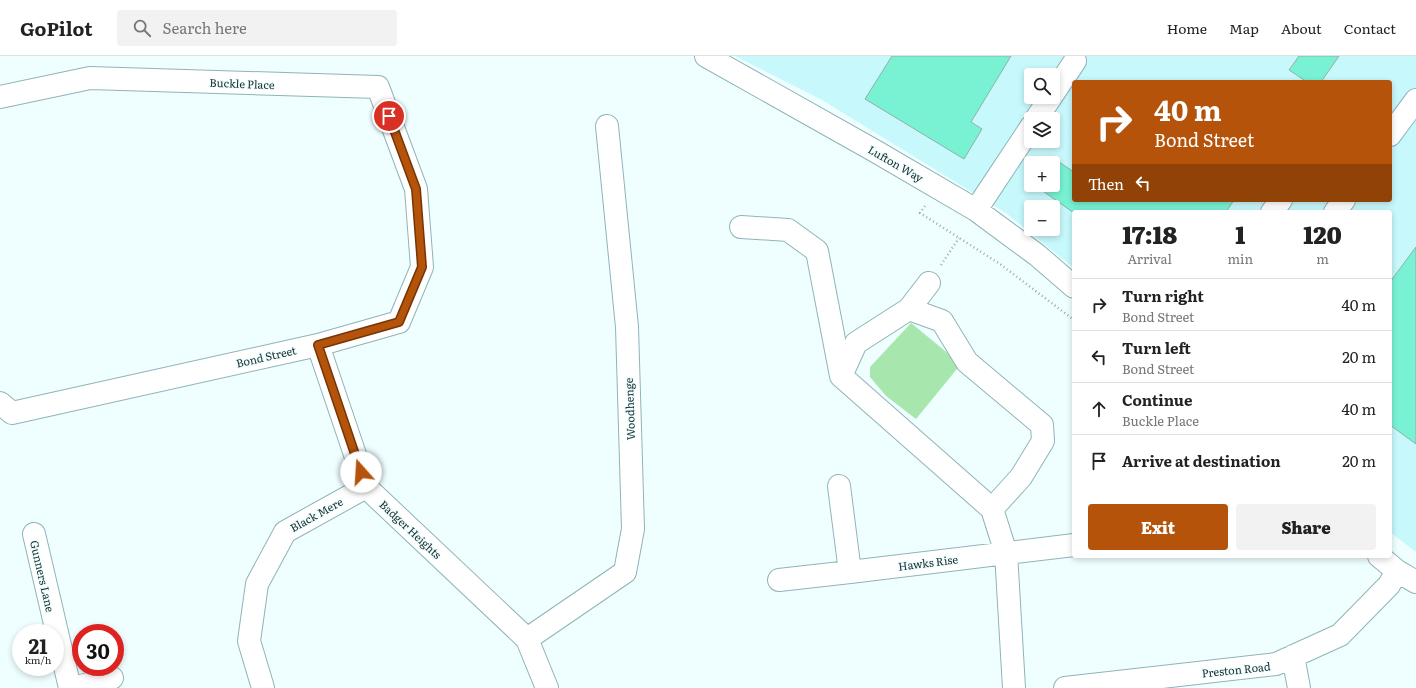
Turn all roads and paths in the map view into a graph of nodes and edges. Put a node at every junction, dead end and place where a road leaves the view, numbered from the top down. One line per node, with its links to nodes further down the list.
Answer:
1 (706, 56): 9 (street, Lufton Way)
2 (1075, 61): 3 (street)
3 (1060, 84)
4 (0, 97): 10 (street, Buckle Place)
5 (1416, 100): 7 (street)
6 (607, 126): 32 (street, Woodhenge)
7 (1392, 132)
8 (1024, 138): 11 (street)
9 (937, 187): 11 (street, Lufton Way); 13 (path)
10 (416, 189): 18 (street, Bond Street)
11 (976, 210): 15 (street, Lufton Way)
12 (741, 227): 19 (street)
13 (959, 238): 14 (path); 17 (path)
14 (929, 283): 16 (street)
15 (1072, 285)
16 (909, 309): 19 (street); 23 (street)
17 (1072, 318)
18 (318, 345): 20 (street, Bond Street); 22 (street, Badger Heights)
19 (841, 376): 23 (street)
20 (0, 403)
21 (839, 486): 29 (street)
22 (366, 487): 32 (street, Badger Heights); 37 (street, Black Mere)
23 (992, 510): 26 (street)
24 (34, 534): 35 (street, Gunners Lane)
25 (1072, 545): 26 (street, Hawks Rise)
26 (1006, 553): 29 (street, Hawks Rise); 39 (street)
27 (1381, 558): 28 (street)
28 (1397, 571): 31 (street); 33 (street, Preston Road)
29 (850, 572): 30 (street, Hawks Rise)
30 (779, 580)
31 (1416, 582)
32 (527, 639): 38 (street, Badger Heights)
33 (1293, 656): 40 (street, Preston Road); 41 (street)
34 (112, 678): 36 (street)
35 (70, 688)
36 (73, 688)
37 (263, 688)
38 (547, 688)
39 (1014, 688)
40 (1065, 688)
41 (1299, 688)

